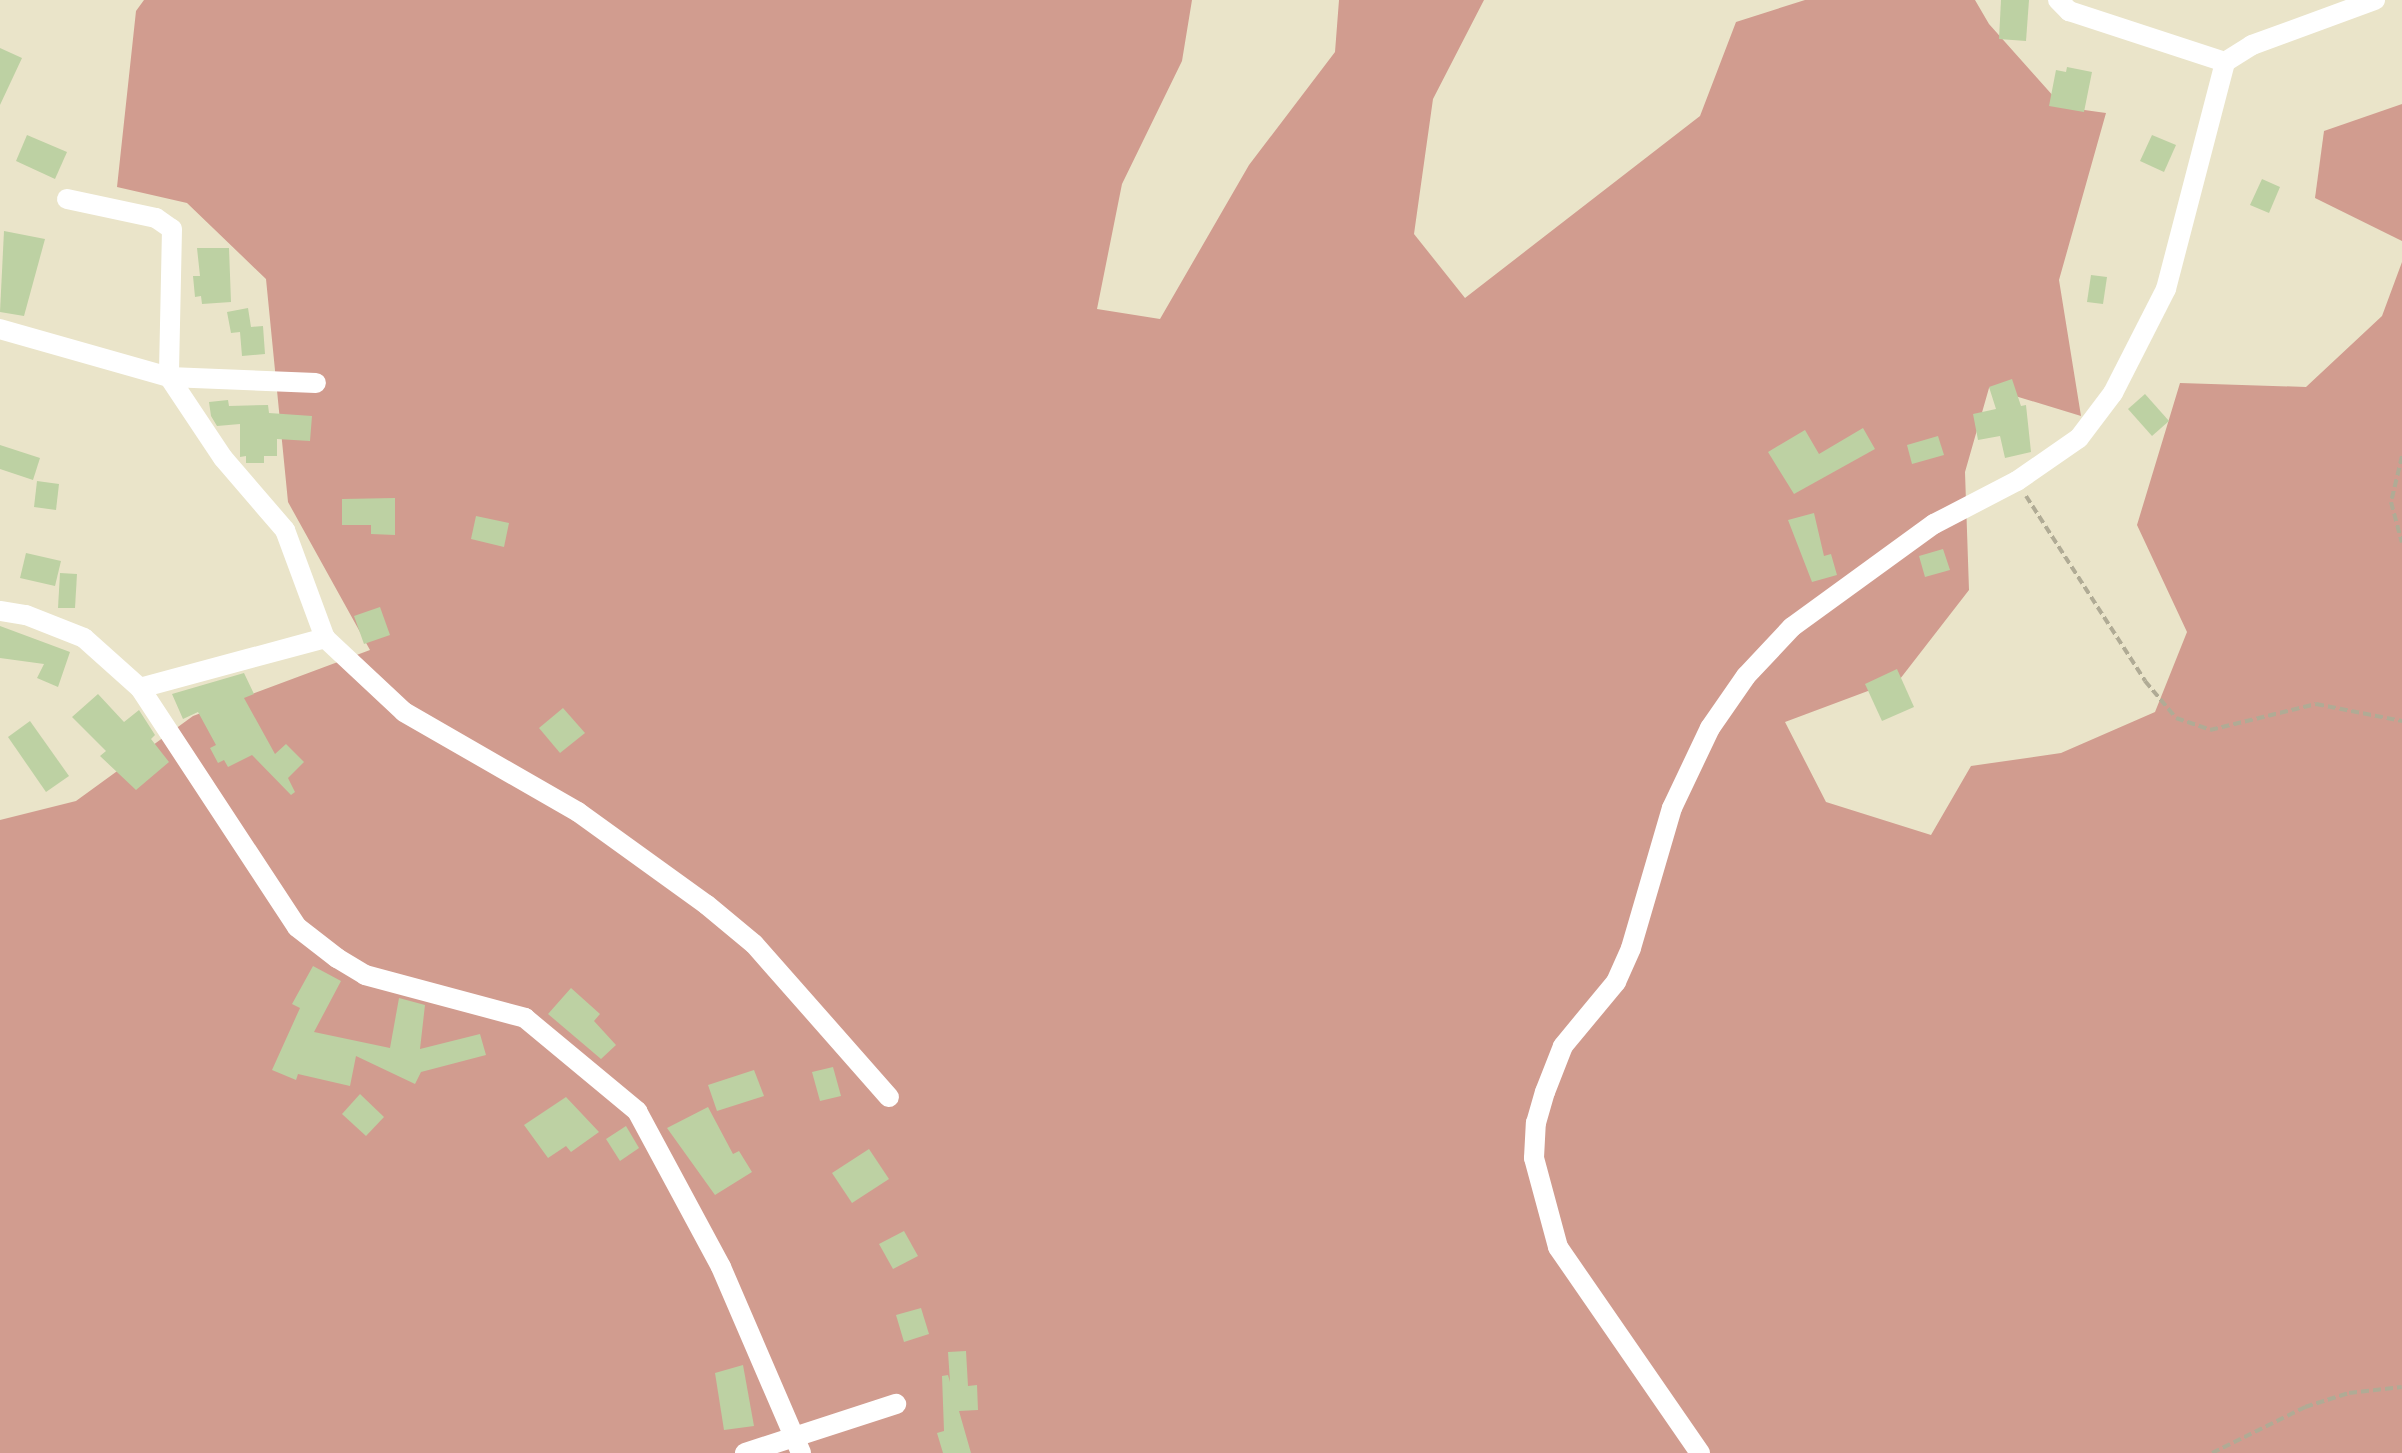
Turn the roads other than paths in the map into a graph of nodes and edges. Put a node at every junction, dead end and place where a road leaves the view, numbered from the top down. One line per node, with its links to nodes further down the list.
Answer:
1 (2058, 0): 3 (street)
2 (2375, 0): 3 (street)
3 (2225, 62): 15 (street)
4 (67, 199): 6 (street)
5 (0, 329): 6 (street)
6 (169, 377): 7 (street); 9 (street)
7 (316, 383)
8 (0, 611): 10 (street)
9 (325, 638): 10 (street); 11 (street)
10 (140, 688): 13 (street)
11 (889, 1097)
12 (896, 1404): 13 (street)
13 (797, 1446): 14 (street)
14 (745, 1453)
15 (1700, 1453)

